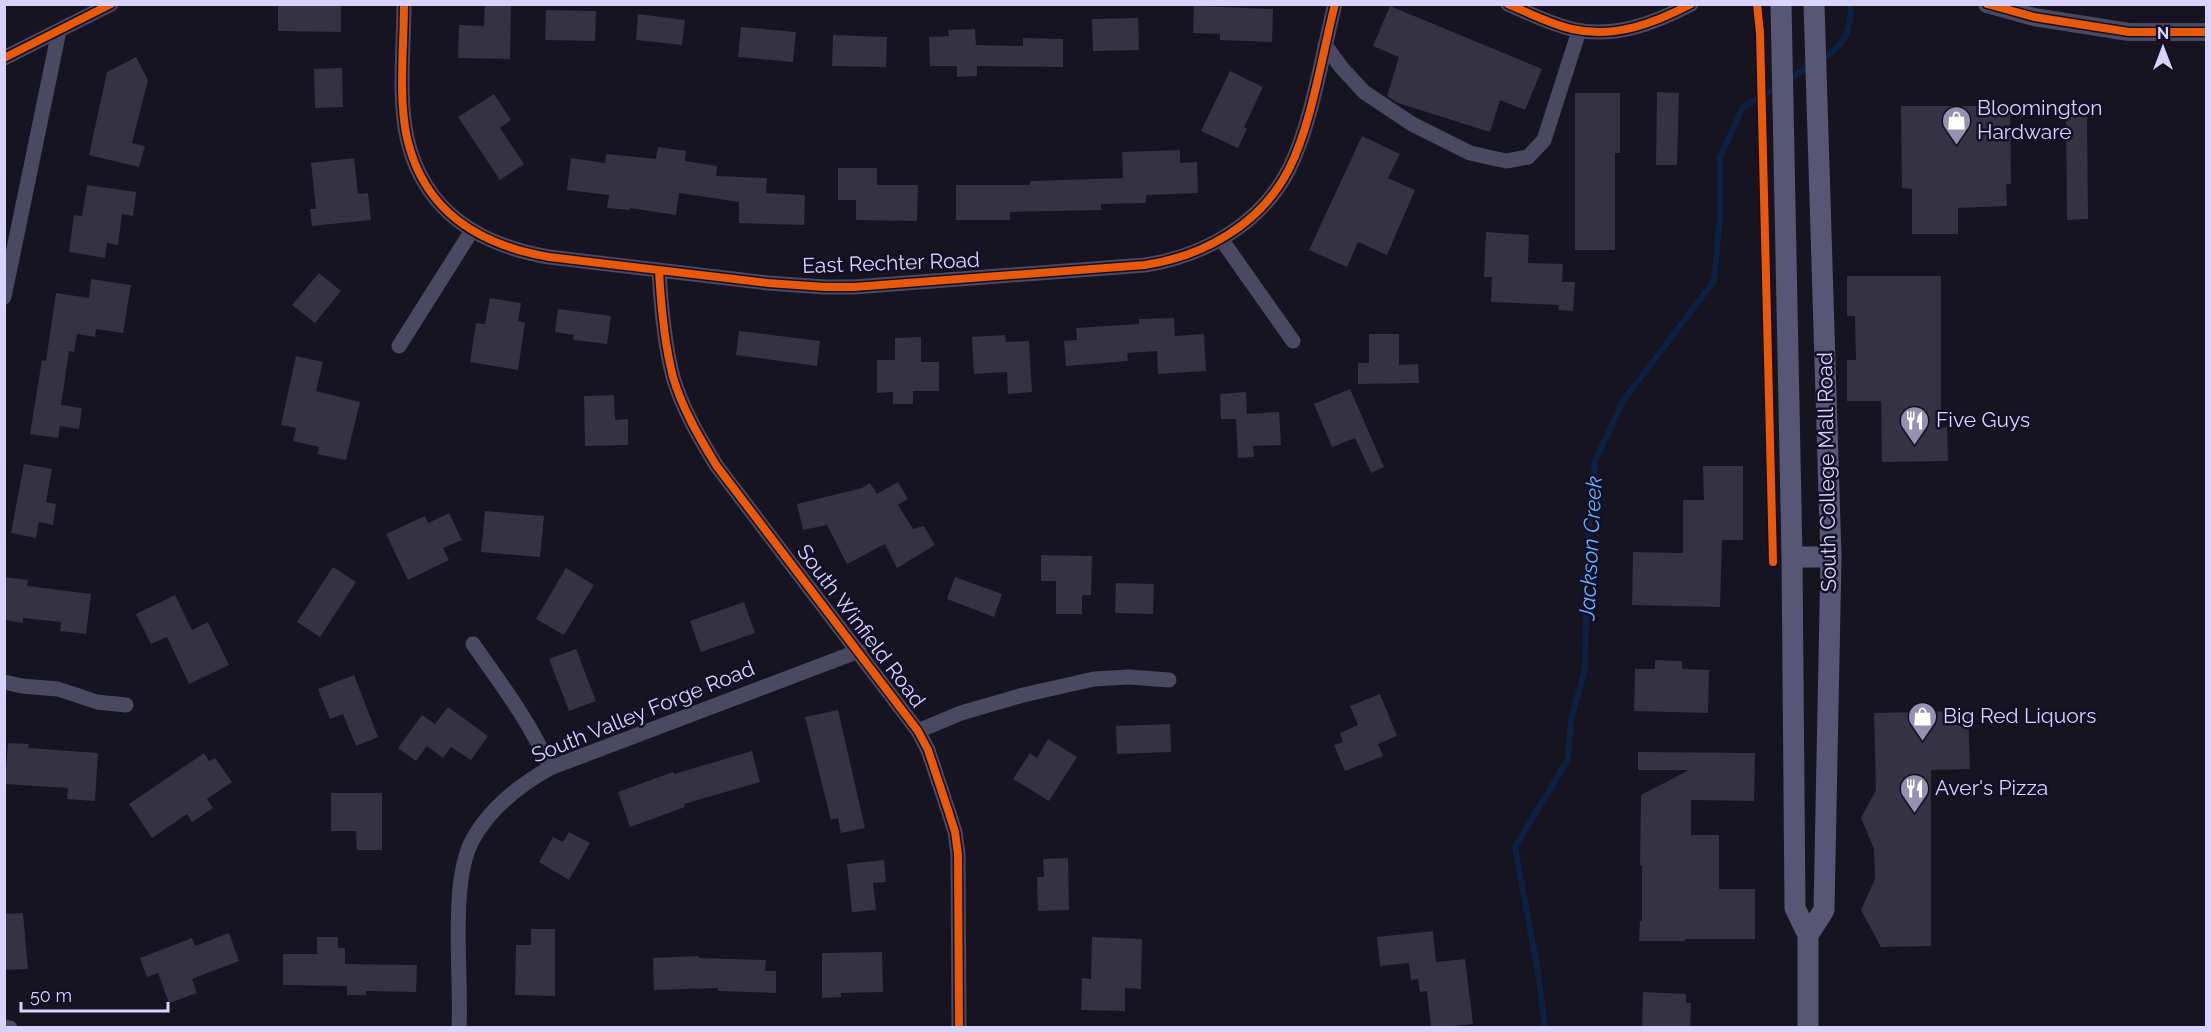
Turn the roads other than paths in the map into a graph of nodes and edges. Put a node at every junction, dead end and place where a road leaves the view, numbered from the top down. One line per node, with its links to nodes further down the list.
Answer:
1 (111, 4): 9 (street)
2 (404, 4): 14 (street, East Rechter Road)
3 (1335, 4): 12 (street, East Rechter Road)
4 (1508, 4): 10 (street)
5 (1692, 4): 10 (street)
6 (1781, 4): 20 (main road, South College Mall Road)
7 (1814, 4): 21 (main road, South College Mall Road)
8 (1987, 4): 11 (street)
9 (59, 31): 13 (street); 17 (street)
10 (1579, 31): 12 (street)
11 (2206, 32)
12 (1325, 45): 15 (street, East Rechter Road)
13 (4, 58)
14 (471, 232): 16 (street, East Rechter Road); 19 (street)
15 (1221, 239): 16 (street, East Rechter Road); 18 (street)
16 (659, 271): 23 (street, South Winfield Road)
17 (4, 297)
18 (1293, 341)
19 (399, 346)
20 (1792, 557): 21 (main road); 29 (main road, South College Mall Road)
21 (1831, 557): 29 (main road, South College Mall Road)
22 (473, 645): 28 (street)
23 (859, 651): 27 (street, South Winfield Road); 28 (street, South Valley Forge Road)
24 (1169, 680): 27 (street)
25 (4, 682): 26 (street)
26 (126, 705)
27 (918, 731): 33 (street, South Winfield Road)
28 (550, 768): 32 (street, South Valley Forge Road)
29 (1808, 935): 34 (main road, South College Mall Road)
30 (4, 1027): 31 (street)
31 (10, 1028)
32 (459, 1028)
33 (959, 1028)
34 (1808, 1028)

